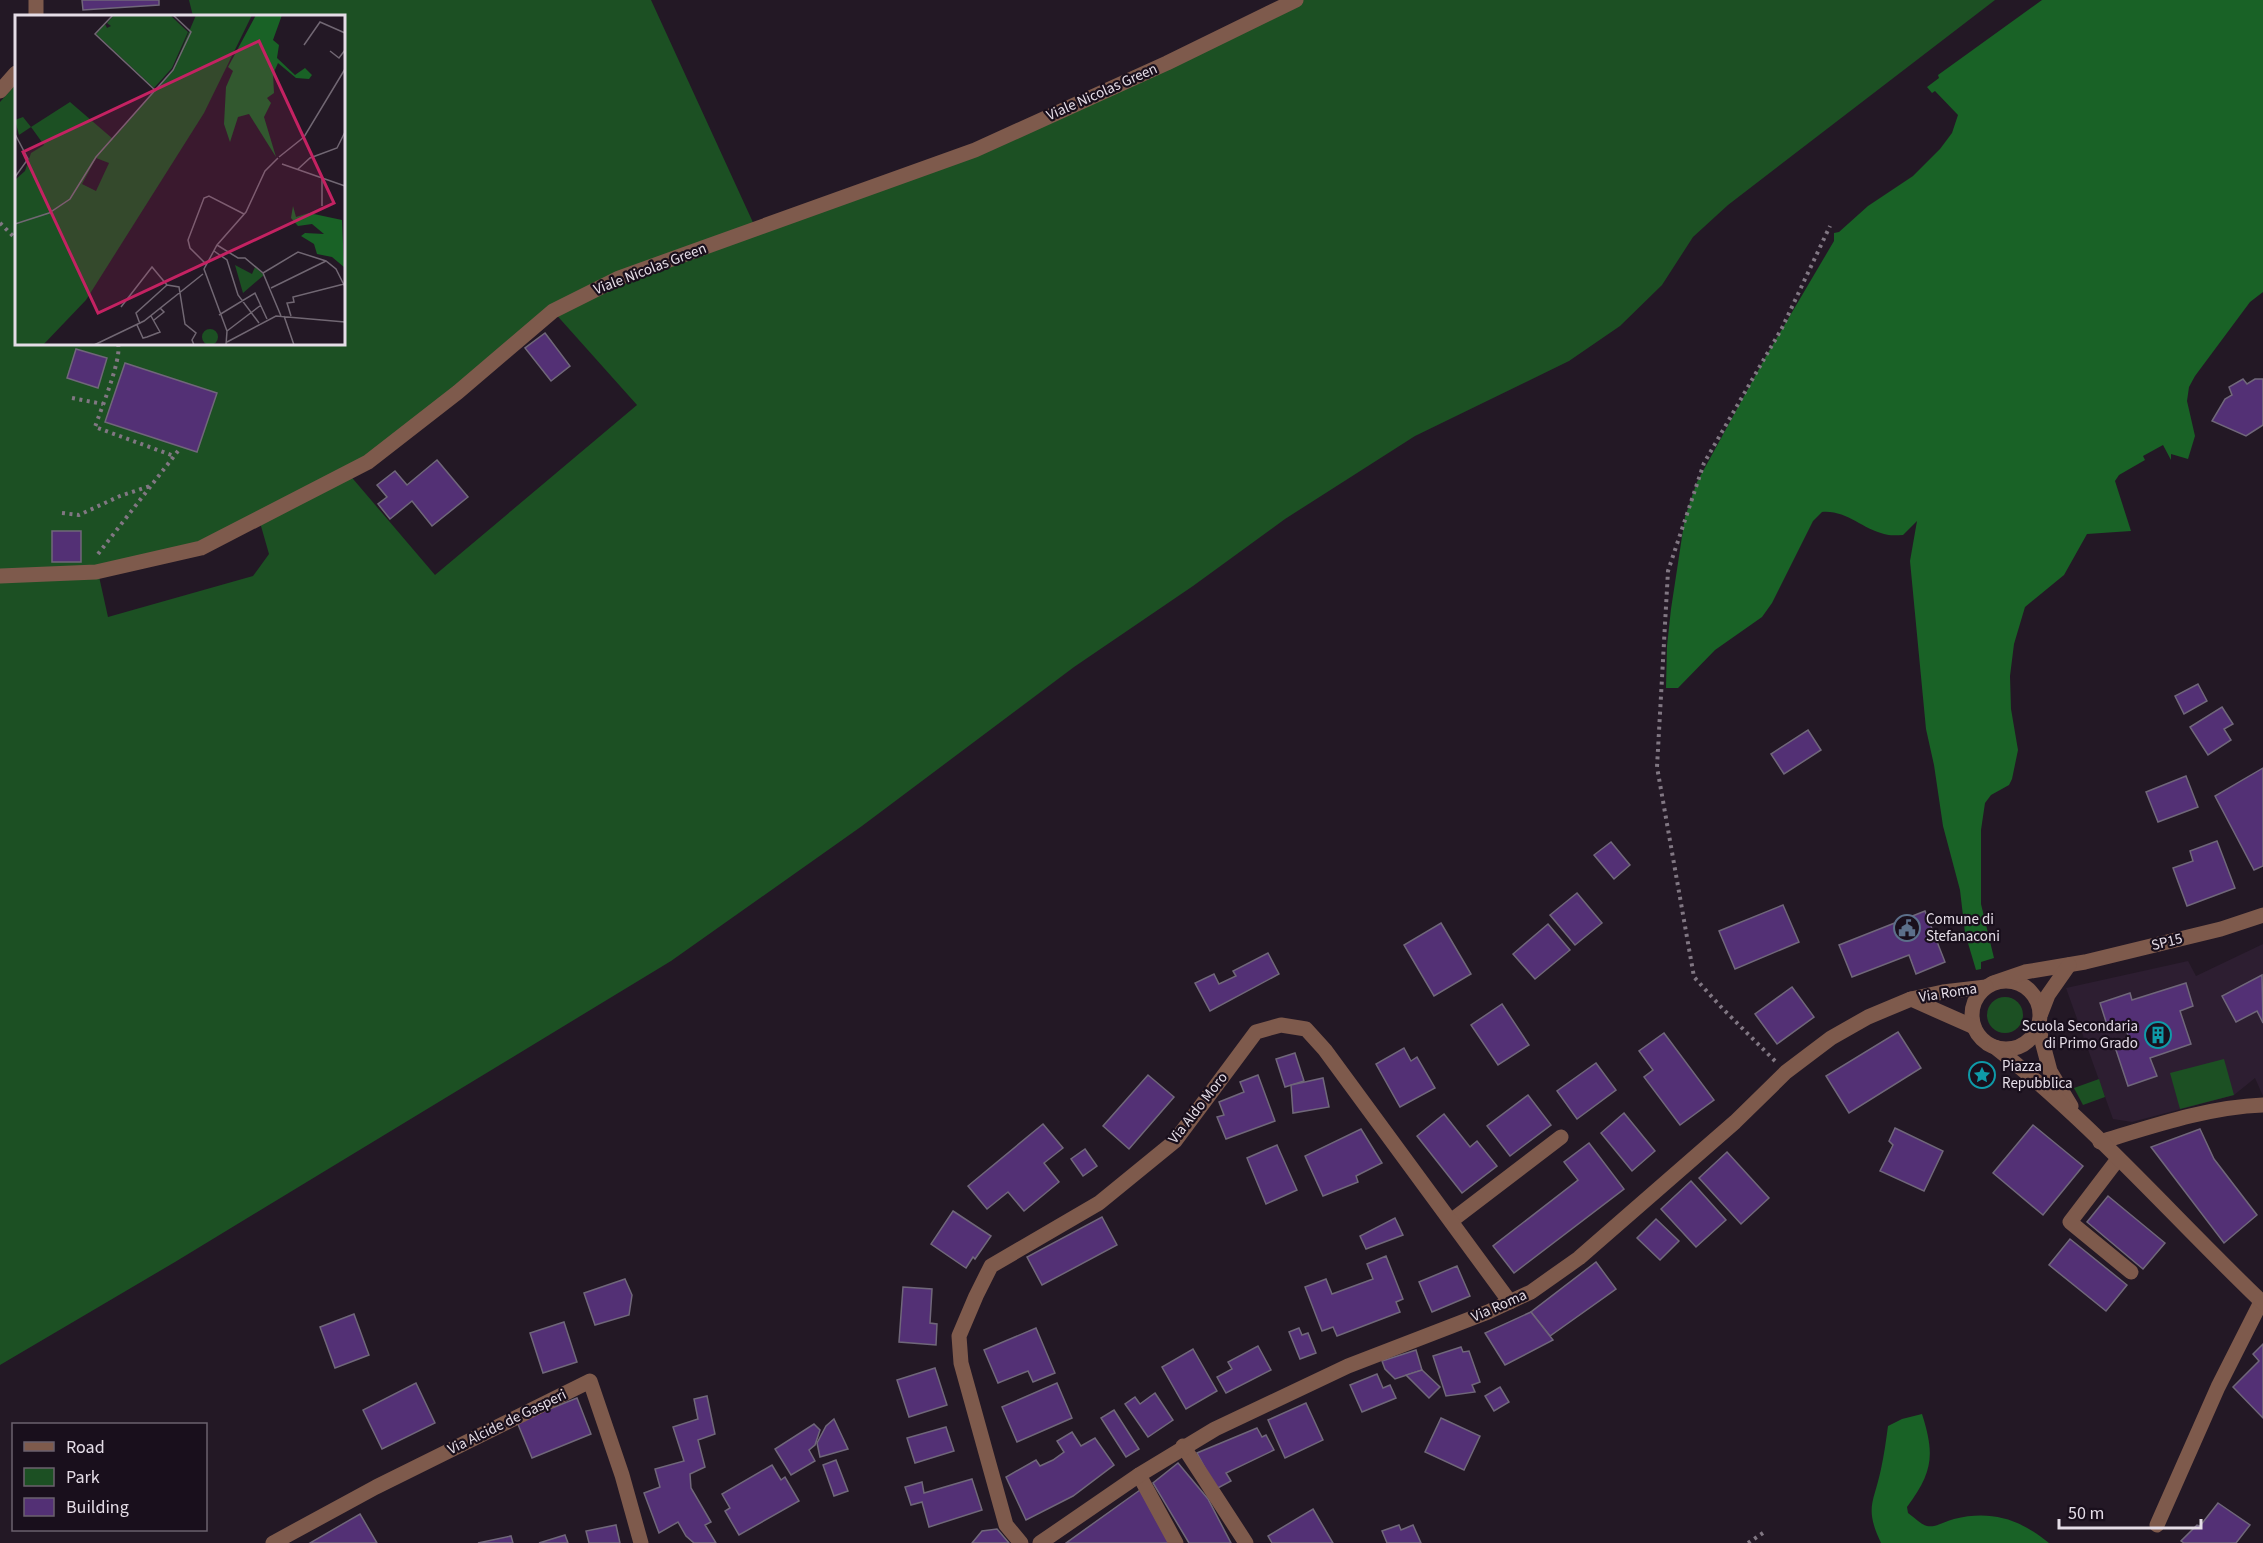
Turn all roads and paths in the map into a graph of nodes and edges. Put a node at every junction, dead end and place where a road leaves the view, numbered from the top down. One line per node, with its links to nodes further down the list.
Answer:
1 (1296, 0): 2 (street, Viale Nicolas Green)
2 (1269, 6): 15 (street, Viale Nicolas Green)
3 (15, 74): 4 (street)
4 (0, 90)
5 (0, 223): 7 (path)
6 (1830, 226): 24 (path)
7 (15, 238)
8 (118, 345): 10 (path)
9 (72, 398): 10 (path)
10 (103, 404): 12 (path)
11 (178, 451): 12 (path)
12 (174, 456): 13 (path)
13 (151, 486): 14 (path); 15 (path)
14 (62, 513)
15 (96, 572): 16 (street, Viale Nicolas Green)
16 (0, 576)
17 (2263, 915): 18 (street, SP15)
18 (2069, 965): 19 (street, SP15); 21 (street)
19 (1990, 985): 20 (street, Via Roma); 21 (street); 22 (street)
20 (1911, 999): 22 (street, Via Roma); 24 (street, Via Roma)
21 (2039, 1020): 23 (street); 26 (street)
22 (1974, 1027): 23 (street)
23 (1995, 1047): 26 (street)
24 (1786, 1072): 32 (street, Via Roma)
25 (2263, 1105): 28 (street)
26 (2080, 1121): 28 (street)
27 (1561, 1137): 30 (street)
28 (2100, 1142): 29 (street)
29 (2118, 1160): 31 (street); 33 (street)
30 (1450, 1221): 32 (street, Via Aldo Moro); 40 (street, Via Aldo Moro)
31 (2131, 1272)
32 (1510, 1302): 34 (street, Via Roma)
33 (2262, 1302): 36 (street)
34 (1183, 1446): 35 (street, Via Roma); 43 (street)
35 (1139, 1475): 41 (street, Via Roma); 42 (street)
36 (2157, 1526)
37 (1762, 1533): 44 (path)
38 (273, 1543): 39 (street, Via Alcide de Gasperi)
39 (641, 1543)
40 (1021, 1543)
41 (1040, 1543)
42 (1176, 1543)
43 (1246, 1543)
44 (1748, 1543)

